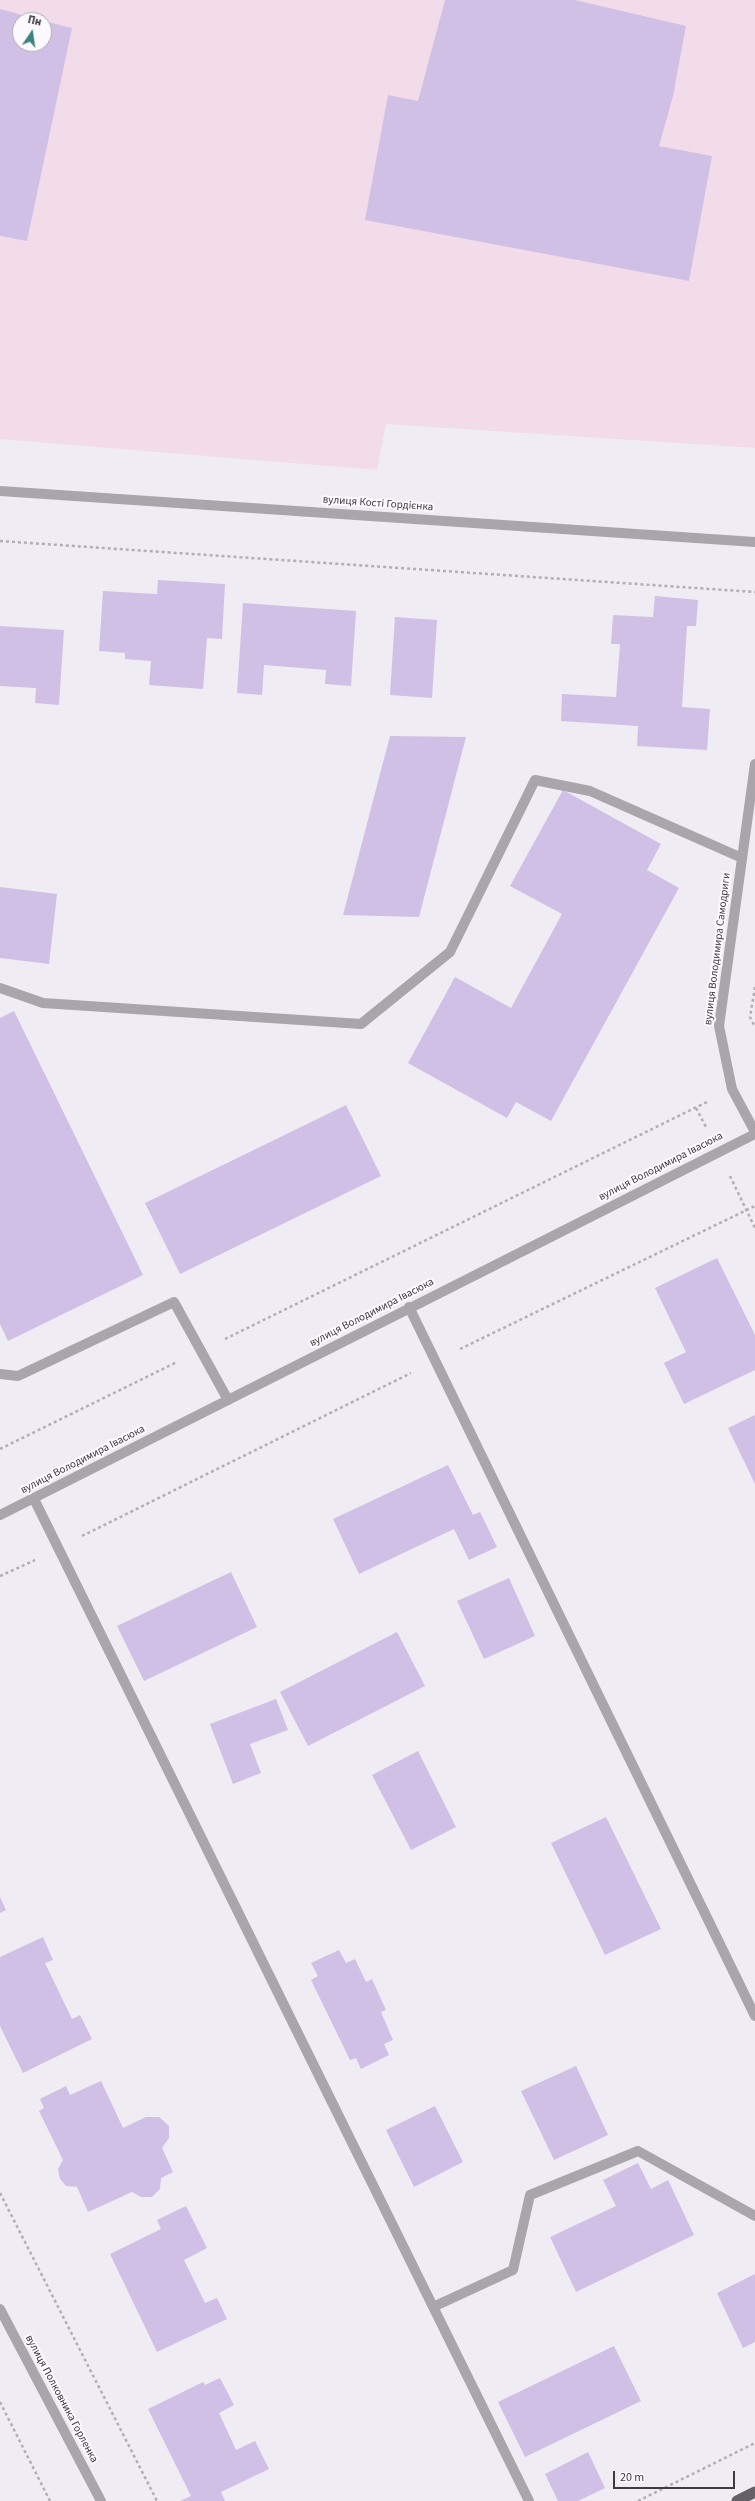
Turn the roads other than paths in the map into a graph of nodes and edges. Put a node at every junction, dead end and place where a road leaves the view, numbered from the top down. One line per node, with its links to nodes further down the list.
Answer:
1 (0, 491): 2 (street, вулиця Кості Гордієнка)
2 (755, 542)
3 (755, 764): 4 (street, вулиця Володимира Самодриги)
4 (742, 858): 5 (street); 6 (street, вулиця Володимира Самодриги)
5 (0, 988)
6 (755, 1132): 7 (street, вулиця Володимира Івасюка)
7 (409, 1307): 9 (street, вулиця Володимира Івасюка); 12 (street)
8 (0, 1374): 9 (street)
9 (228, 1400): 10 (street, вулиця Володимира Івасюка)
10 (34, 1499): 11 (street, вулиця Володимира Івасюка); 14 (street)
11 (0, 1515)
12 (755, 2016)
13 (755, 2216): 14 (street)
14 (433, 2307): 18 (street)
15 (0, 2309): 17 (street, вулиця Полковника Горленка)
16 (755, 2492): 19 (highway)
17 (101, 2501)
18 (529, 2501)
19 (736, 2501)

